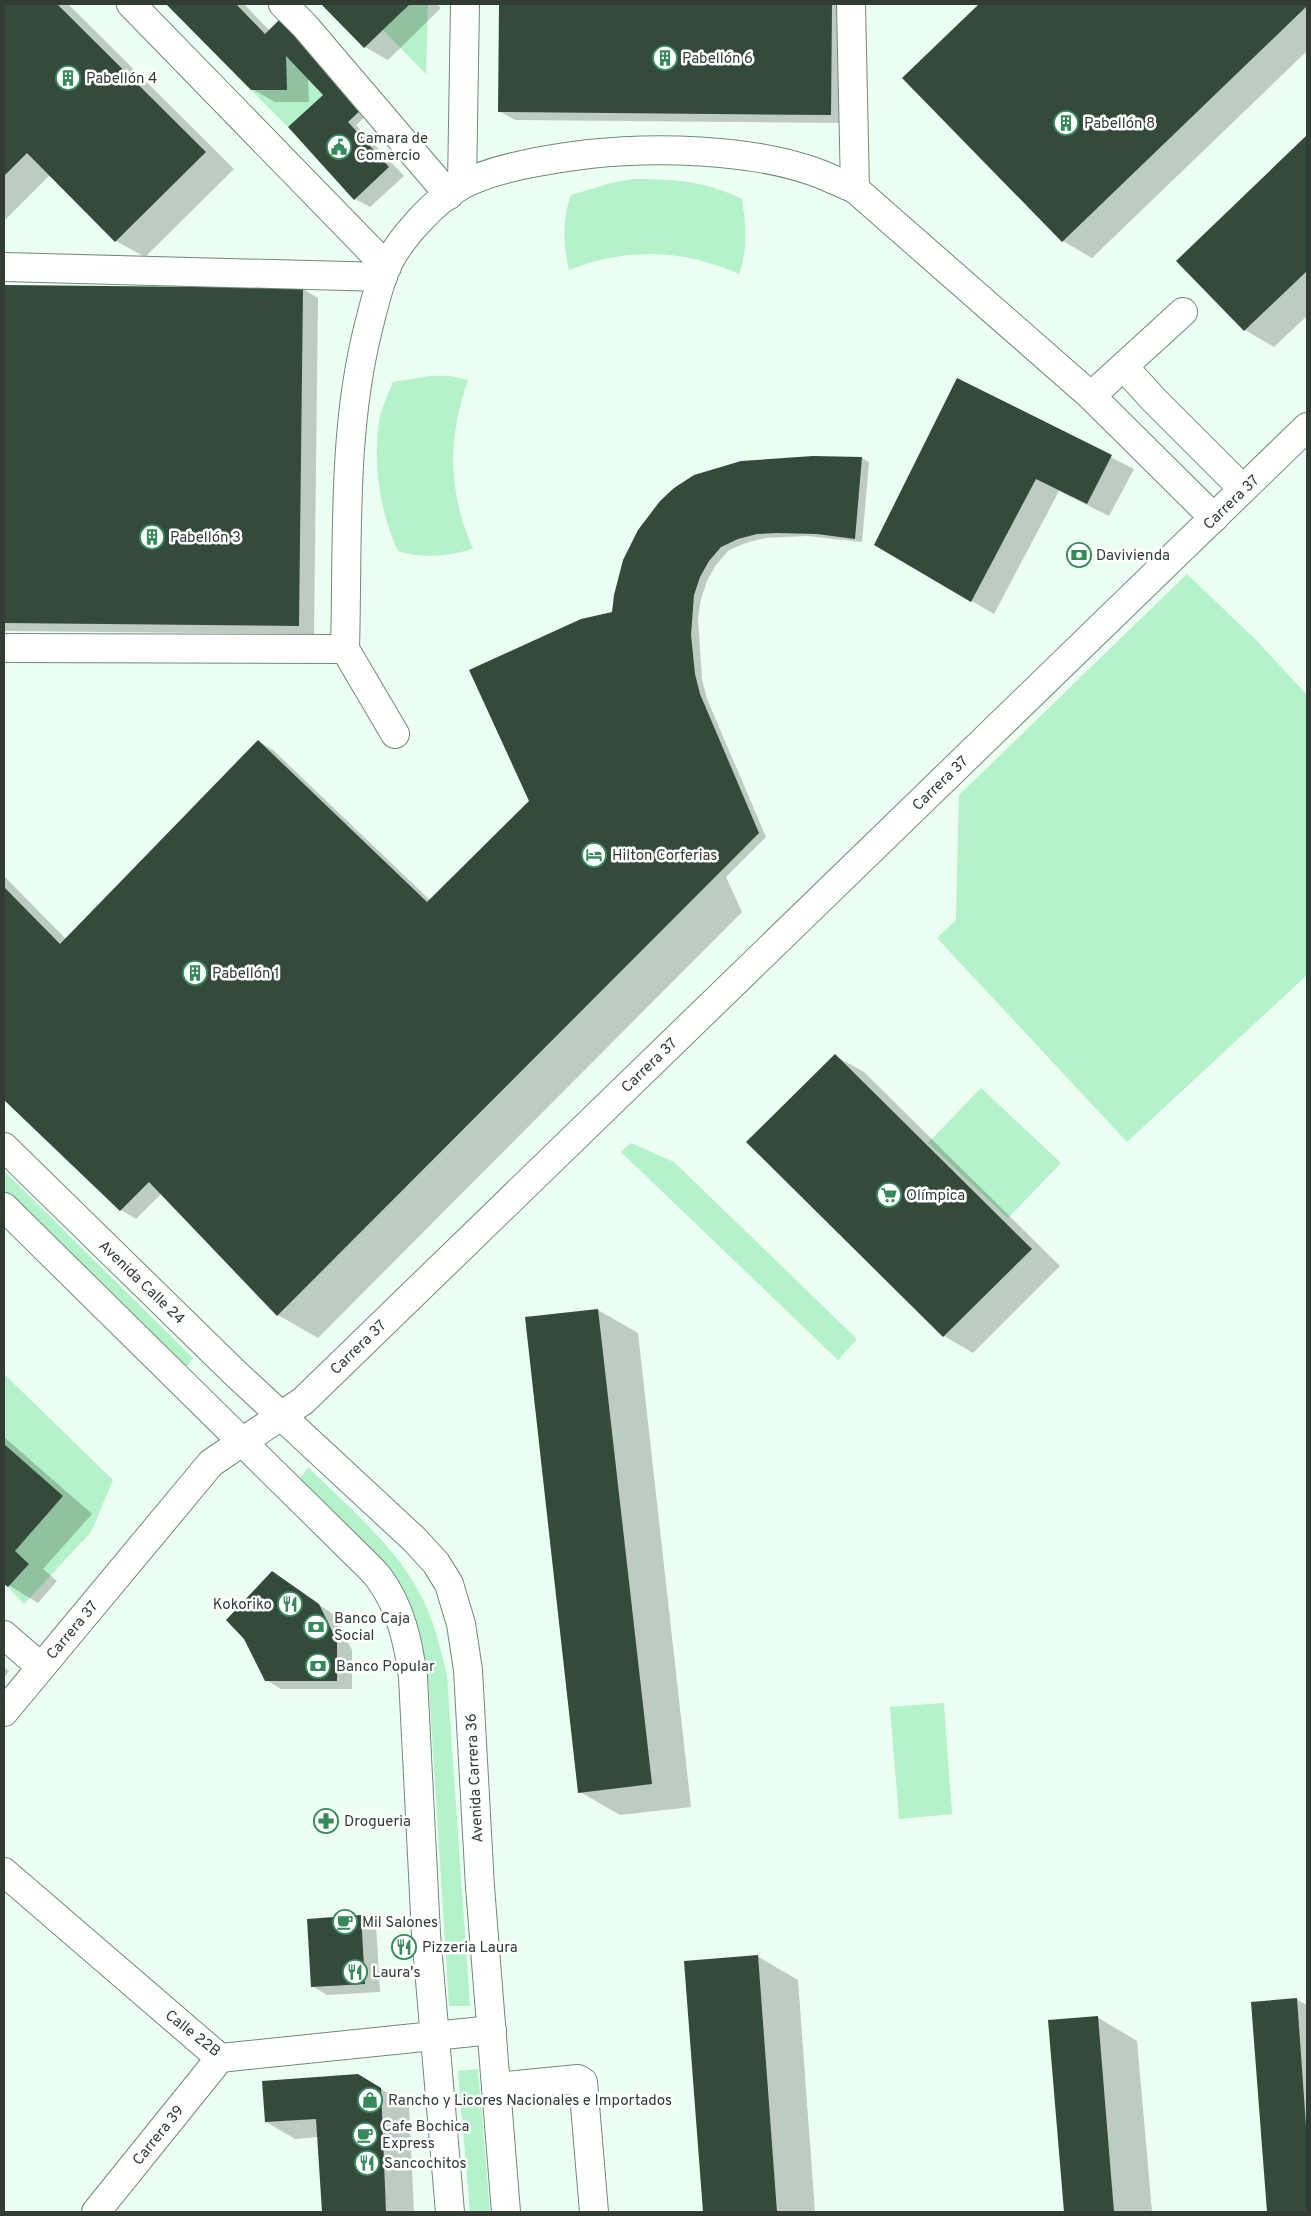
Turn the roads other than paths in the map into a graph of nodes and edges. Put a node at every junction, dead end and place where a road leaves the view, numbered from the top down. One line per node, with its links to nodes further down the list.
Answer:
1 (130, 4): 8 (street)
2 (283, 4): 5 (street)
3 (465, 4): 5 (street)
4 (851, 4): 6 (street)
5 (455, 190): 6 (street); 8 (street)
6 (856, 190): 11 (street)
7 (4, 266): 8 (street)
8 (385, 272): 16 (street)
9 (1184, 312): 10 (street)
10 (1124, 366): 11 (street); 13 (street)
11 (1091, 396): 14 (street)
12 (1307, 427): 13 (street, Carrera 37)
13 (1243, 489): 14 (street, Carrera 37)
14 (1214, 518): 20 (street, Carrera 37)
15 (4, 648): 16 (street)
16 (345, 649): 17 (street)
17 (395, 734)
18 (4, 1147): 20 (street, Avenida Calle 24)
19 (4, 1207): 21 (street)
20 (282, 1414): 21 (street, Carrera 37); 26 (street, Avenida Carrera 36)
21 (241, 1443): 23 (street, Carrera 37); 27 (street)
22 (4, 1635): 23 (street)
23 (41, 1667): 24 (street, Carrera 37)
24 (4, 1712)
25 (4, 1872): 28 (street, Calle 22B)
26 (492, 2030): 27 (street, Calle 22B); 29 (street, Avenida Carrera 36)
27 (434, 2036): 28 (street, Calle 22B); 31 (street)
28 (220, 2058): 30 (street, Carrera 39)
29 (496, 2087): 32 (street, Avenida Carrera 36); 33 (street)
30 (96, 2212)
31 (450, 2212)
32 (506, 2212)
33 (594, 2212)

